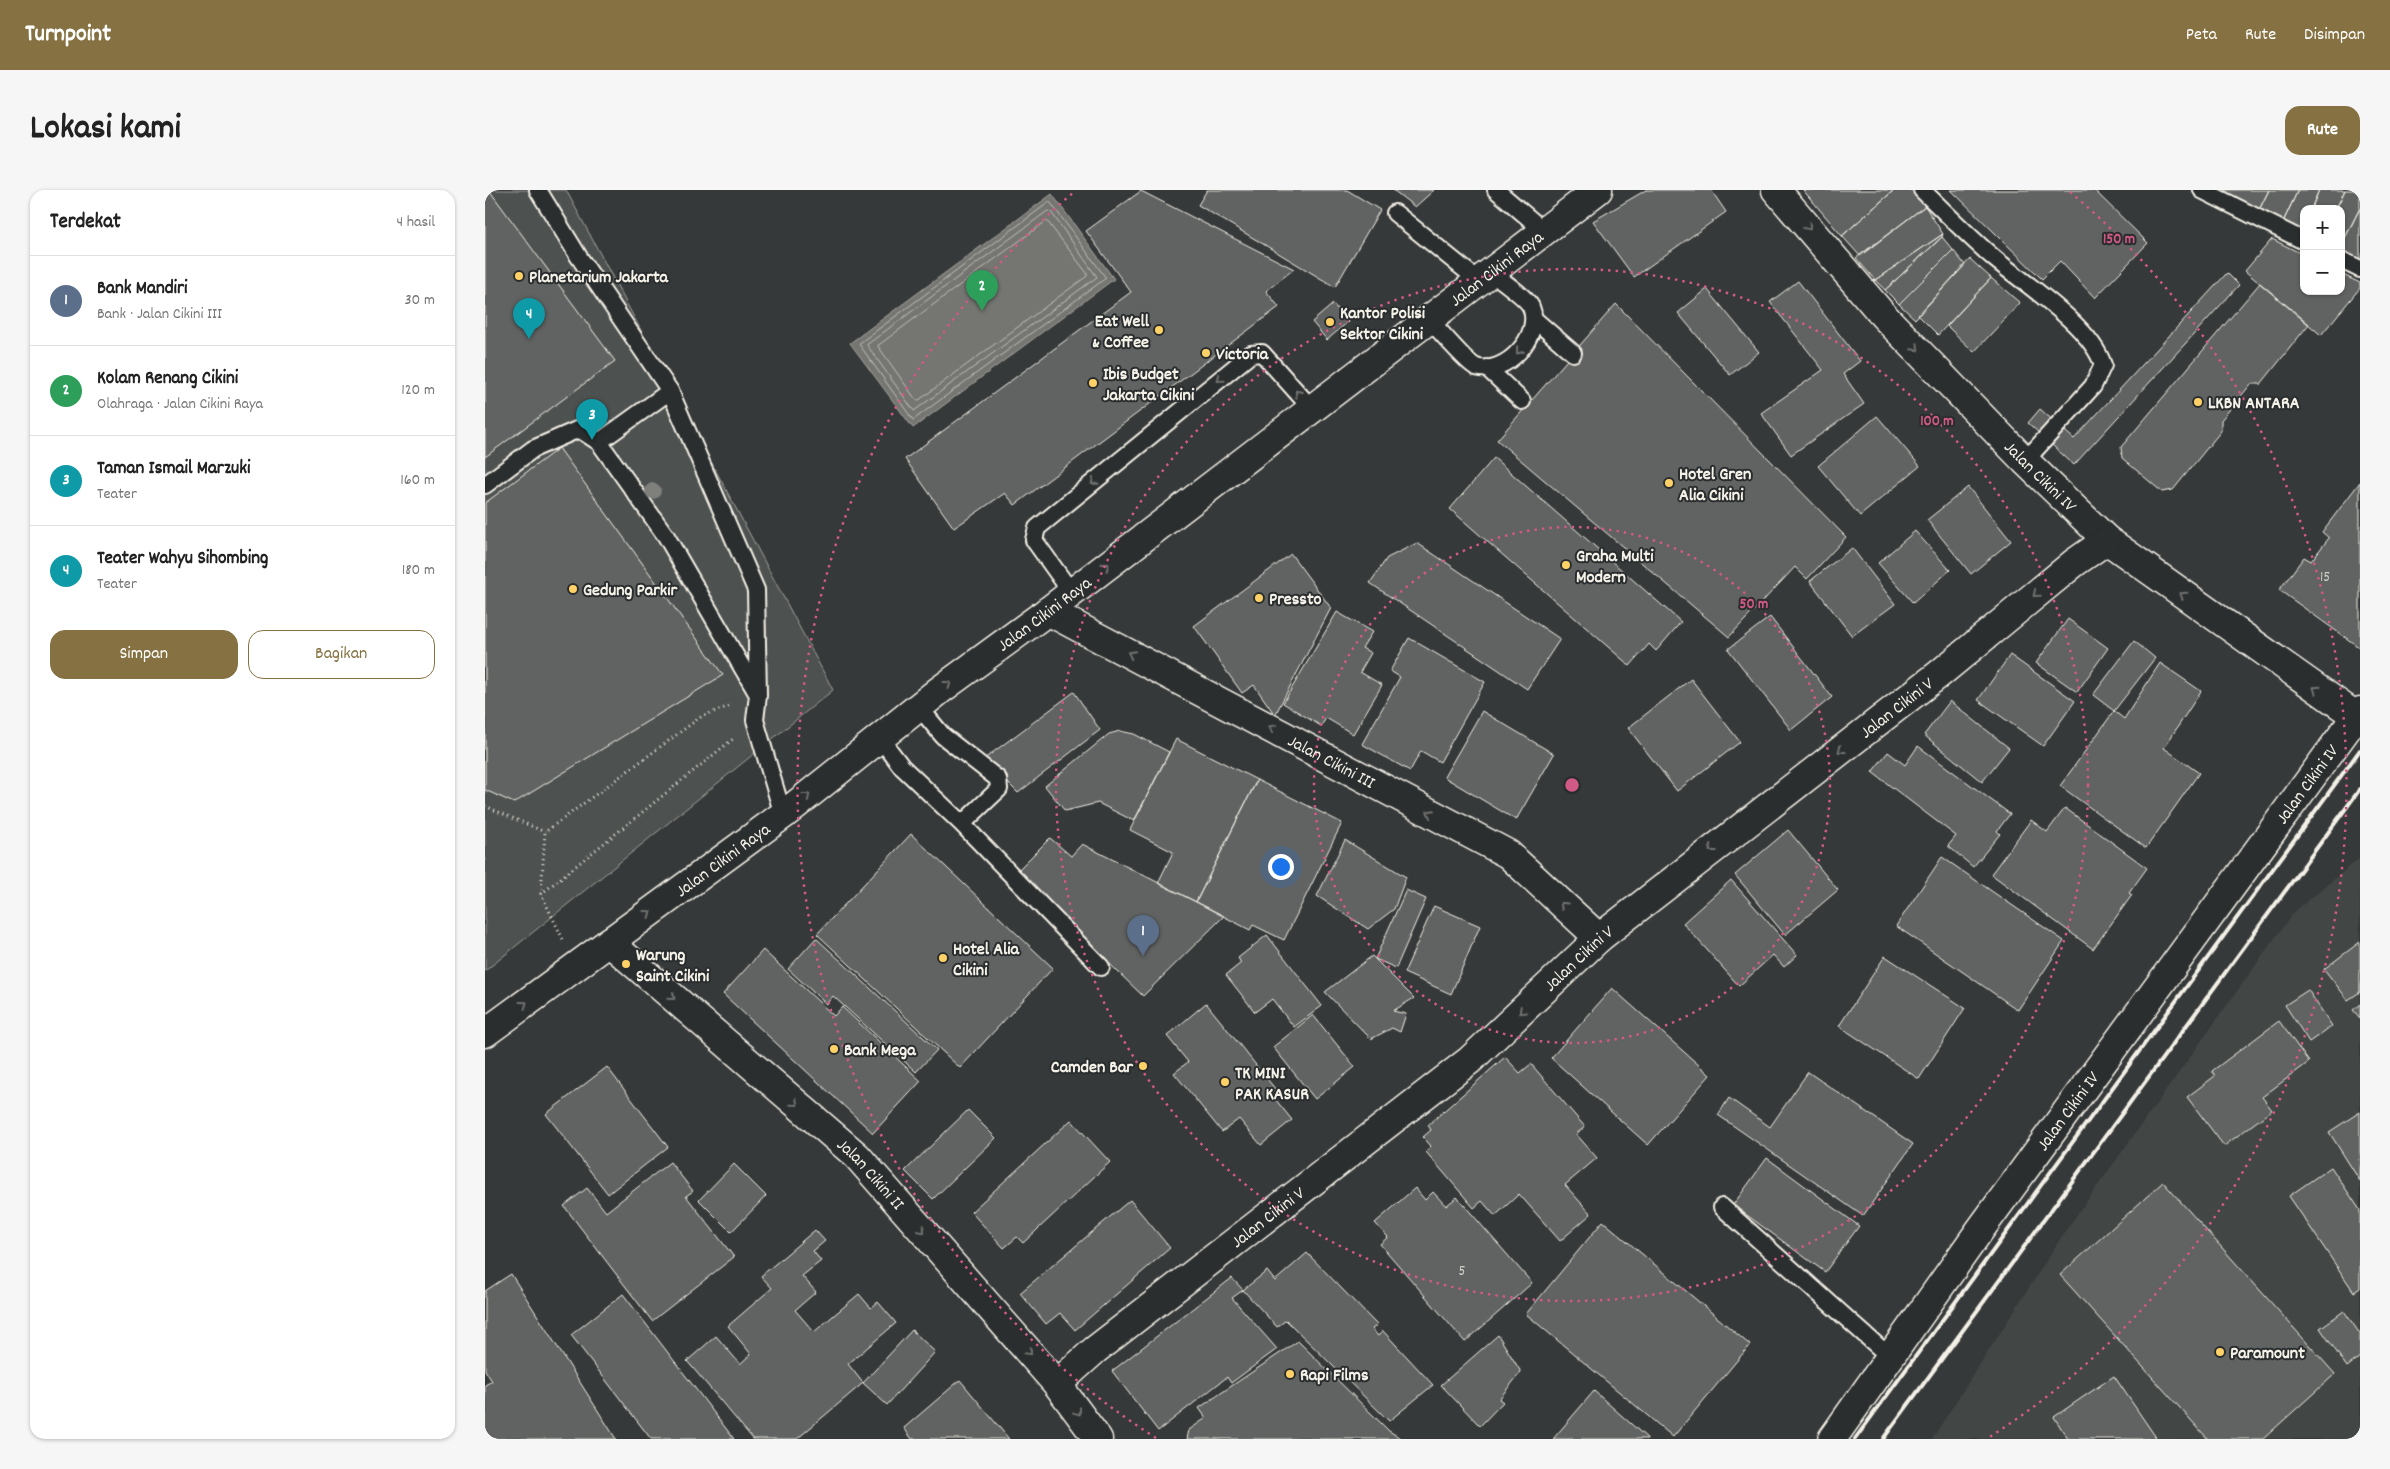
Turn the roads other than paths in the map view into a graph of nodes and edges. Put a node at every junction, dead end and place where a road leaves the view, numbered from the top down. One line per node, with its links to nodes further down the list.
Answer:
1 (538, 190): 17 (lane)
2 (1496, 190): 8 (lane)
3 (1777, 190): 21 (street, Jalan Cikini IV, one-way to 21)
4 (1923, 190): 21 (lane)
5 (2202, 190): 9 (lane)
6 (1594, 191): 8 (street, Jalan Cikini Raya)
7 (1395, 213): 12 (lane)
8 (1544, 231): 12 (street, Jalan Cikini Raya)
9 (2300, 239)
10 (2345, 262): 11 (lane)
11 (2360, 269)
12 (1485, 276): 13 (lane); 14 (street, Jalan Cikini Raya)
13 (1533, 319): 15 (lane); 16 (lane, one-way to 16)
14 (1430, 320): 16 (lane); 19 (street, Jalan Cikini Raya)
15 (1573, 354)
16 (1487, 368): 18 (lane)
17 (670, 391): 20 (lane); 26 (lane)
18 (1522, 401)
19 (1312, 409): 24 (street, Jalan Cikini Raya, one-way to 19); 24 (lane, one-way to 24)
20 (599, 442): 22 (lane); 26 (lane)
21 (2025, 461): 23 (street, Jalan Cikini IV)
22 (485, 485)
23 (2107, 540): 28 (street, Jalan Cikini IV, one-way to 23); 32 (street, Jalan Cikini V, one-way to 32)
24 (1071, 592): 25 (street, Jalan Cikini Raya)
25 (1048, 611): 27 (street, Jalan Cikini Raya, one-way to 25); 32 (street, Jalan Cikini III, one-way to 25)
26 (758, 695): 30 (lane)
27 (919, 707): 29 (street, Jalan Cikini Raya); 31 (lane)
28 (2358, 716): 37 (street, Jalan Cikini IV)
29 (881, 738): 30 (street, Jalan Cikini Raya, one-way to 29); 31 (lane)
30 (783, 815): 33 (street, Jalan Cikini Raya, one-way to 30)
31 (962, 824): 34 (lane)
32 (1599, 938): 38 (street, Jalan Cikini V, one-way to 38)
33 (609, 942): 35 (street, Jalan Cikini Raya, one-way to 33); 38 (street, Jalan Cikini II, one-way to 38)
34 (1101, 968)
35 (488, 1027)
36 (1722, 1207): 37 (lane)
37 (1891, 1358): 40 (street, Jalan Cikini IV)
38 (1057, 1384): 39 (street, Jalan Cikini II, one-way to 39)
39 (1098, 1439)
40 (1832, 1439)

